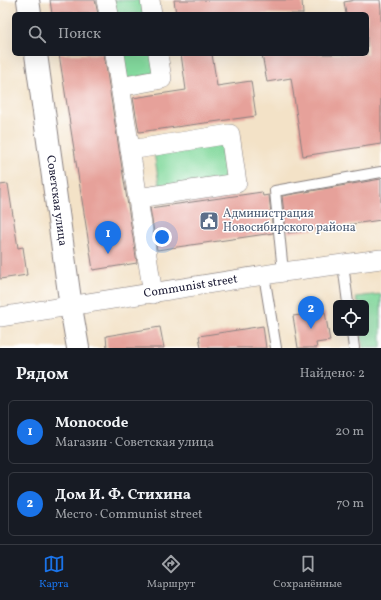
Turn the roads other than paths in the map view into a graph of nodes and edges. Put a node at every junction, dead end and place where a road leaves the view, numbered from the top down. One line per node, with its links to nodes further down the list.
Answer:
1 (28, 0): 4 (street)
2 (106, 0): 5 (street)
3 (150, 0): 6 (street)
4 (30, 12)
5 (109, 12)
6 (152, 12)
7 (36, 56): 20 (street, Советская улица)
8 (115, 56): 10 (street)
9 (158, 56): 10 (street)
10 (120, 87): 11 (street)
11 (130, 150): 13 (street); 13 (street)
12 (381, 172): 16 (lane)
13 (138, 198): 18 (street)
14 (381, 259): 15 (street, Communist street)
15 (343, 264): 16 (street, Communist street); 19 (lane)
16 (284, 272): 17 (street, Communist street)
17 (264, 275): 18 (street, Communist street); 24 (lane)
18 (152, 294): 20 (street, Communist street)
19 (348, 300)
20 (71, 307): 21 (street, Communist street); 23 (street, Советская улица)
21 (0, 317)
22 (352, 336): 25 (lane)
23 (78, 348)
24 (276, 348)
25 (354, 348)

